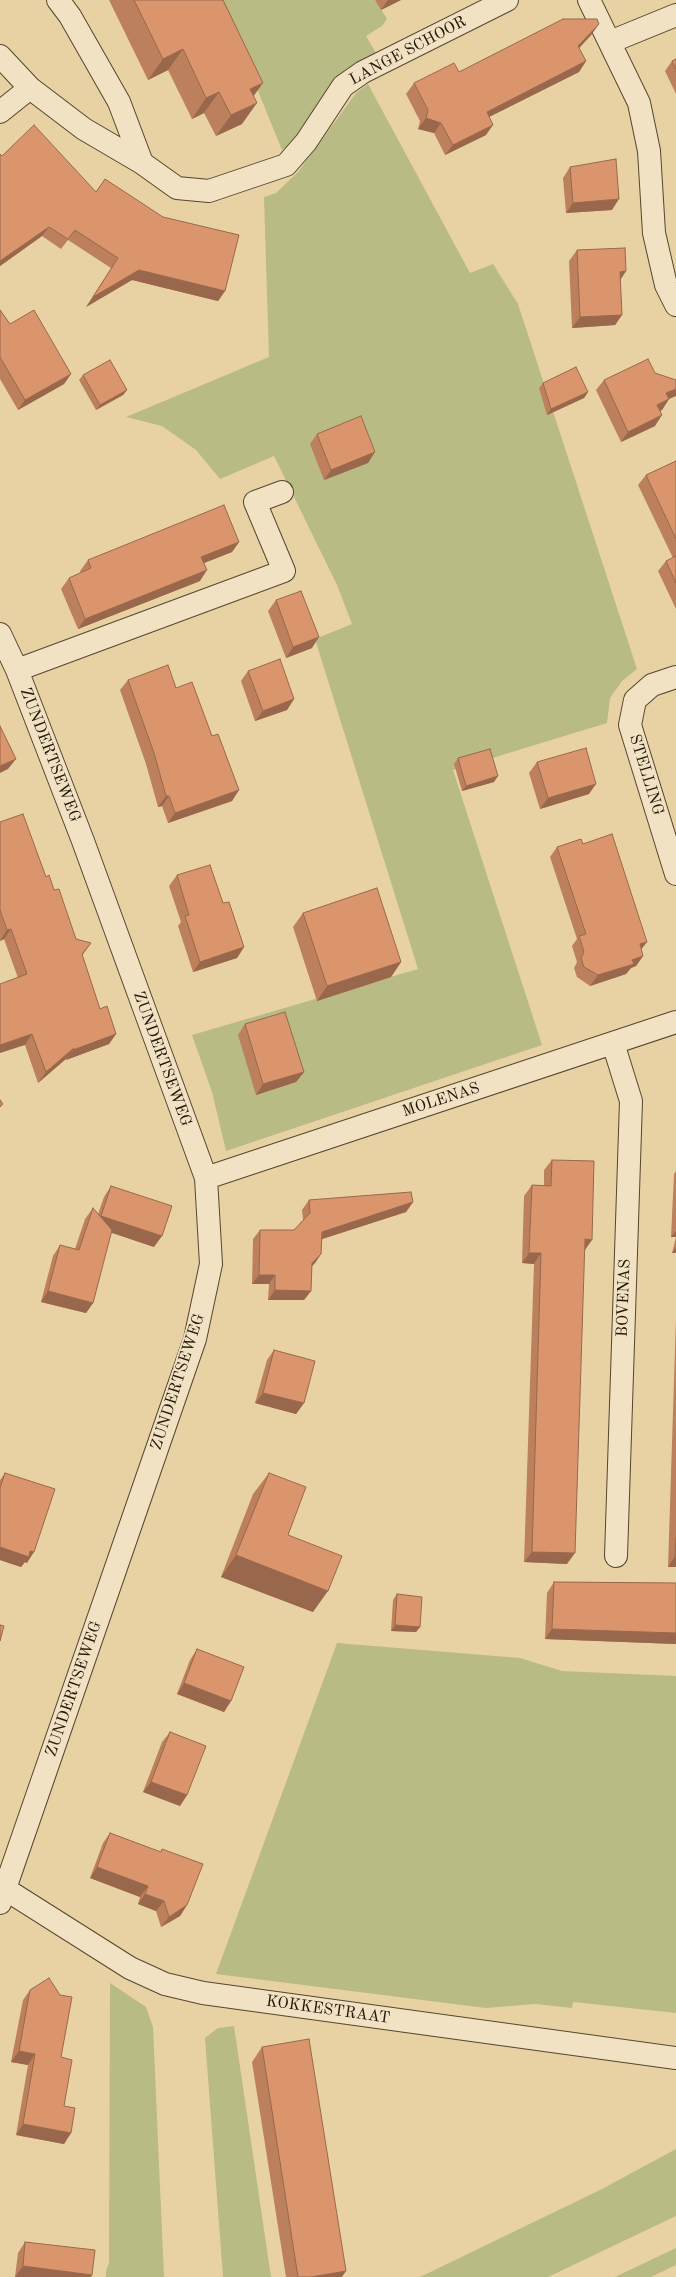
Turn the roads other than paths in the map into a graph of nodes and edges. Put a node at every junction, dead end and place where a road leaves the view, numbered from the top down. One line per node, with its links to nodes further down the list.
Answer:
1 (58, 0): 9 (street)
2 (507, 0): 9 (street, LANGE SCHOOR)
3 (589, 0): 5 (street)
4 (676, 15): 5 (street)
5 (610, 42): 10 (street)
6 (0, 56): 7 (street, LANGE SCHOOR)
7 (30, 88): 8 (street); 9 (street, LANGE SCHOOR)
8 (0, 112)
9 (142, 163)
10 (676, 305)
11 (282, 492): 13 (street)
12 (1, 639): 13 (street, ZUNDERTSEWEG)
13 (16, 670): 18 (street, ZUNDERTSEWEG)
14 (676, 677): 15 (street, STELLING)
15 (676, 874)
16 (676, 1022): 17 (street, MOLENAS)
17 (613, 1043): 18 (street, MOLENAS); 19 (street, BOVENAS)
18 (206, 1178): 20 (street, ZUNDERTSEWEG)
19 (616, 1556)
20 (3, 1896): 21 (street, KOKKESTRAAT)
21 (676, 2058)

